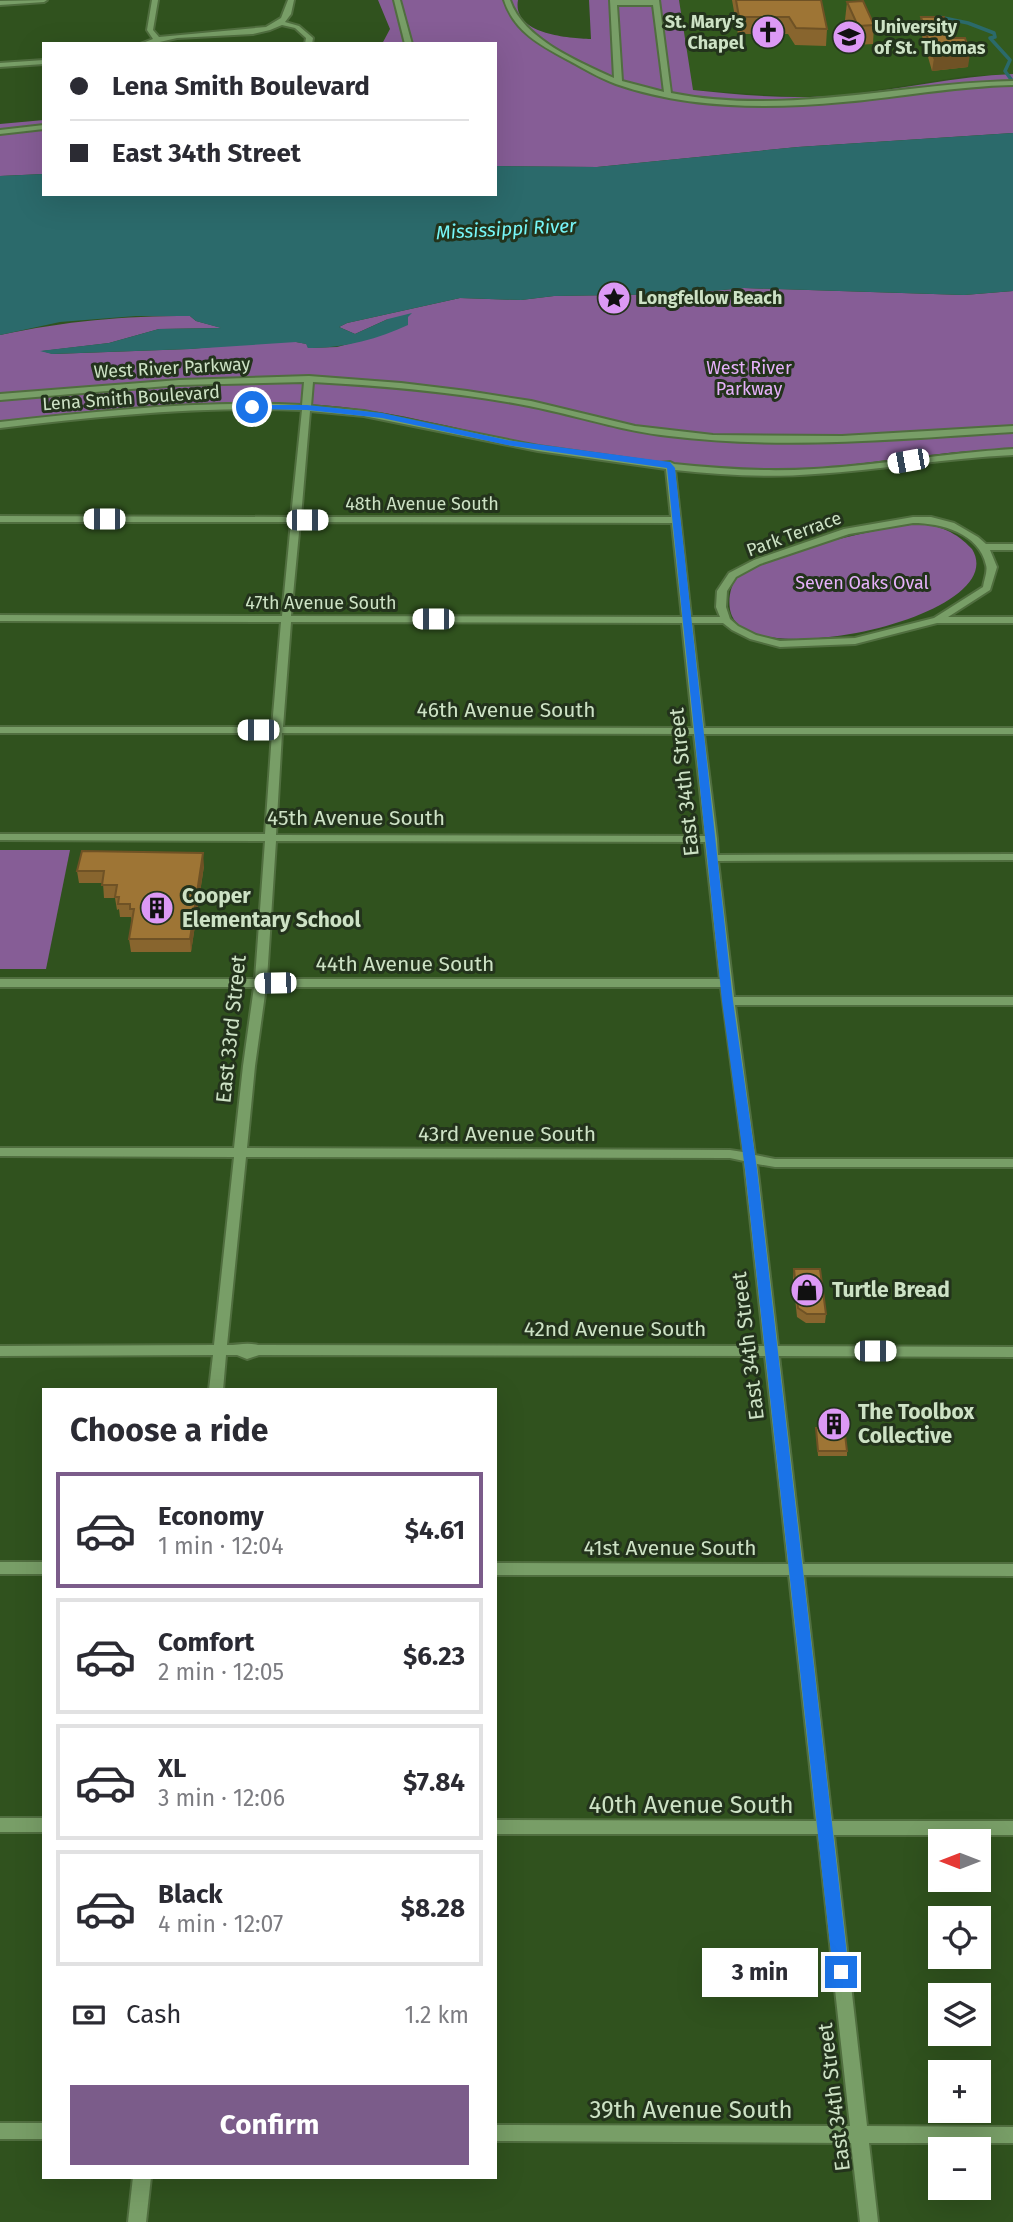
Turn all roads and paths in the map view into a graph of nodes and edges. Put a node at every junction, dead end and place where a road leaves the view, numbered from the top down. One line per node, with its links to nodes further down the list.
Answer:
1 (44, 0): 8 (street)
2 (155, 0): 10 (street)
3 (291, 0): 9 (street)
4 (397, 0): 13 (street)
5 (507, 0): 16 (street)
6 (614, 1): 7 (street); 16 (street)
7 (656, 1): 18 (street)
8 (0, 3)
9 (281, 23): 10 (street); 12 (street)
10 (156, 38): 11 (street)
11 (147, 42)
12 (309, 42)
13 (408, 42)
14 (42, 62): 15 (street)
15 (0, 65)
16 (618, 81): 18 (street)
17 (1013, 82): 18 (street)
18 (668, 94)
19 (42, 127): 20 (street)
20 (0, 132)
21 (309, 379): 22 (street, West River Parkway); 23 (street, East 33rd Street); 25 (street, West River Parkway)
22 (0, 397)
23 (307, 408): 24 (street, Lena Smith Boulevard); 27 (street, Lena Smith Boulevard); 29 (street, East 33rd Street)
24 (0, 425)
25 (1013, 429)
26 (1013, 453): 27 (street, Lena Smith Boulevard)
27 (670, 465): 30 (street, East 34th Street)
28 (0, 519): 29 (street, 48th Avenue South)
29 (294, 519): 30 (street, 48th Avenue South); 34 (street, East 33rd Street)
30 (676, 520): 35 (street, East 34th Street)
31 (984, 547): 32 (street); 36 (street, Park Terrace); 37 (street)
32 (1013, 547)
33 (0, 618): 34 (street, 47th Avenue South)
34 (286, 619): 35 (street, 47th Avenue South); 39 (street, East 33rd Street)
35 (686, 619): 36 (street, 47th Avenue South); 40 (street, East 34th Street)
36 (726, 620): 37 (street)
37 (937, 620): 38 (street)
38 (1013, 620)
39 (278, 729): 40 (street, 46th Avenue South); 41 (street, 46th Avenue South); 44 (street, East 33rd Street)
40 (699, 729): 42 (street, 46th Avenue South); 45 (street, East 34th Street)
41 (0, 730)
42 (1013, 731)
43 (0, 837): 44 (street, 45th Avenue South)
44 (271, 837): 45 (street, 45th Avenue South); 49 (street, East 33rd Street)
45 (712, 839): 47 (street, East 34th Street)
46 (1013, 857): 47 (street)
47 (713, 858): 50 (street, East 34th Street)
48 (0, 983): 49 (street, 44th Avenue South)
49 (260, 983): 50 (street, 44th Avenue South); 54 (street, East 33rd Street)
50 (726, 983): 51 (street, East 34th Street)
51 (728, 1001): 52 (street); 55 (street, East 34th Street)
52 (1013, 1001)
53 (0, 1152): 54 (street, 43rd Avenue South)
54 (241, 1152): 55 (street, 43rd Avenue South); 57 (street, East 33rd Street)
55 (749, 1157): 56 (street, 43rd Avenue South); 59 (street, East 34th Street)
56 (1013, 1163)
57 (220, 1350): 58 (street, 42nd Avenue South); 59 (street, 42nd Avenue South); 61 (street, East 33rd Street)
58 (0, 1351)
59 (769, 1351): 60 (street, 42nd Avenue South); 65 (street, East 34th Street)
60 (1013, 1352)
61 (216, 1388)
62 (0, 1568): 63 (street)
63 (42, 1568)
64 (497, 1569): 65 (street, 41st Avenue South)
65 (796, 1569): 66 (street, 41st Avenue South); 70 (street, East 34th Street)
66 (1013, 1570)
67 (0, 1825): 68 (street)
68 (42, 1825)
69 (497, 1827): 70 (street, 40th Avenue South)
70 (824, 1828): 71 (street, 40th Avenue South); 75 (street, East 34th Street)
71 (1013, 1828)
72 (42, 2130): 73 (street)
73 (0, 2131)
74 (497, 2133): 75 (street, 39th Avenue South)
75 (859, 2135): 76 (street, 39th Avenue South); 79 (street, East 34th Street)
76 (1013, 2135)
77 (142, 2179): 78 (street)
78 (138, 2222)
79 (869, 2222)

